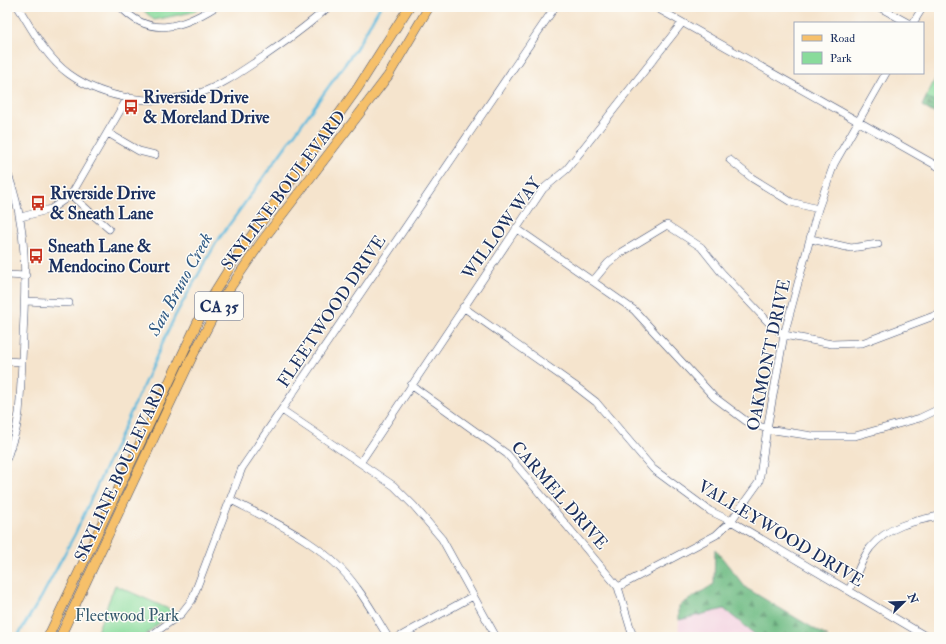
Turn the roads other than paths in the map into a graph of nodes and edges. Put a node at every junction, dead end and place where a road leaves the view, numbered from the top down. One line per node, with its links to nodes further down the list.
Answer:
1 (18, 7): 15 (street)
2 (121, 7): 3 (street)
3 (215, 7)
4 (328, 7): 15 (street)
5 (409, 7): 51 (main road, SKYLINE BOULEVARD / CA 35)
6 (429, 7): 52 (main road, SKYLINE BOULEVARD / CA 35)
7 (555, 7): 41 (street, FLEETWOOD DRIVE)
8 (655, 7): 13 (street)
9 (880, 7): 11 (street)
10 (923, 7): 12 (street)
11 (906, 22)
12 (914, 22)
13 (682, 23): 16 (street); 25 (street, WILLOW WAY)
14 (885, 74): 16 (street, OAKMONT DRIVE)
15 (128, 97): 17 (street)
16 (859, 121): 20 (street); 23 (street, OAKMONT DRIVE)
17 (108, 134): 18 (street); 22 (street)
18 (155, 155)
19 (730, 160): 23 (street)
20 (939, 167)
21 (8, 176): 24 (street)
22 (71, 195): 24 (street); 26 (street)
23 (818, 209): 27 (street, OAKMONT DRIVE)
24 (21, 217): 30 (street)
25 (516, 228): 31 (street); 34 (street, WILLOW WAY)
26 (109, 229)
27 (811, 239): 28 (street); 36 (street, OAKMONT DRIVE)
28 (878, 244)
29 (7, 275): 30 (street)
30 (26, 276): 32 (street)
31 (593, 281): 36 (street); 42 (street)
32 (25, 300): 33 (street); 38 (street)
33 (69, 302)
34 (463, 307): 39 (street, WILLOW WAY); 47 (street, VALLEYWOOD DRIVE)
35 (939, 314): 36 (street)
36 (784, 335): 42 (street, OAKMONT DRIVE)
37 (7, 361): 38 (street)
38 (22, 362): 43 (street)
39 (411, 385): 44 (street, WILLOW WAY); 48 (street, CARMEL DRIVE)
40 (939, 409): 42 (street)
41 (282, 410): 44 (street); 45 (street, FLEETWOOD DRIVE)
42 (767, 429): 47 (street, OAKMONT DRIVE)
43 (7, 458)
44 (360, 463): 50 (street)
45 (231, 500): 53 (street, FLEETWOOD DRIVE); 54 (street)
46 (939, 516): 49 (street)
47 (731, 521): 48 (street, OAKMONT DRIVE); 49 (street, VALLEYWOOD DRIVE)
48 (618, 587): 57 (street, CARMEL DRIVE)
49 (849, 590): 58 (street, VALLEYWOOD DRIVE)
50 (473, 596): 55 (street); 56 (street)
51 (48, 637)
52 (60, 637)
53 (149, 637)
54 (388, 637)
55 (399, 637)
56 (496, 637)
57 (633, 637)
58 (927, 637)

